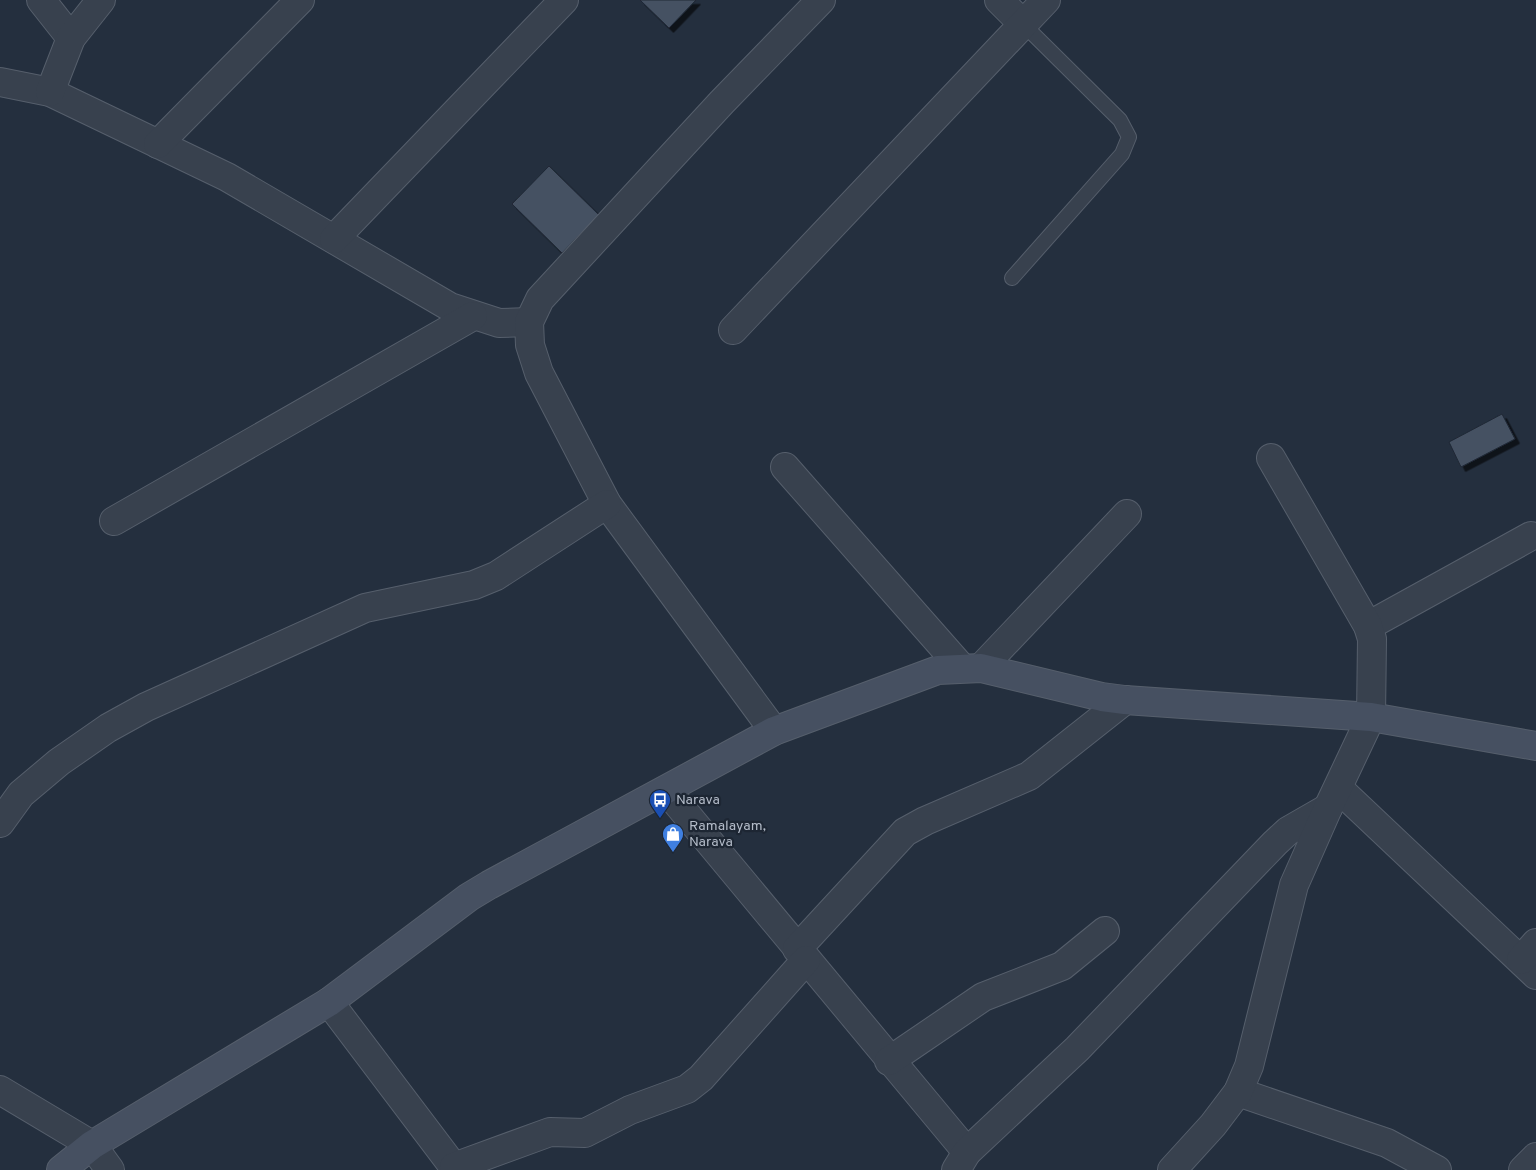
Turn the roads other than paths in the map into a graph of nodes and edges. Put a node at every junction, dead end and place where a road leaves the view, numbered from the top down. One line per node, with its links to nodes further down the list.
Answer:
1 (41, 0): 9 (street)
2 (101, 0): 9 (street)
3 (300, 0): 12 (street)
4 (564, 0): 13 (street)
5 (821, 0): 16 (street)
6 (998, 0): 8 (street)
7 (1046, 0): 8 (street)
8 (1023, 24): 14 (lane); 17 (street)
9 (71, 38): 11 (street)
10 (0, 82): 11 (street)
11 (50, 92): 12 (street)
12 (158, 144): 13 (street)
13 (334, 239): 15 (street)
14 (1012, 278)
15 (473, 316): 16 (street); 22 (street)
16 (529, 322): 20 (street)
17 (733, 330)
18 (1271, 458): 24 (street)
19 (785, 467): 25 (street)
20 (607, 504): 28 (street); 32 (street)
21 (1127, 514): 25 (street)
22 (114, 521)
23 (1531, 536): 24 (street)
24 (1368, 626): 27 (street)
25 (971, 667): 26 (main road); 28 (main road)
26 (1125, 700): 27 (main road); 34 (street)
27 (1371, 717): 29 (main road); 31 (street)
28 (774, 731): 30 (main road)
29 (1536, 746)
30 (667, 791): 34 (street); 36 (main road)
31 (1333, 798): 35 (street); 39 (street); 42 (street)
32 (0, 823)
33 (1105, 931): 37 (street)
34 (801, 954): 37 (street); 43 (street)
35 (1531, 959)
36 (328, 1002): 40 (main road); 43 (street)
37 (889, 1061): 42 (street)
38 (0, 1090): 40 (street)
39 (1238, 1092): 46 (street); 47 (street)
40 (92, 1145): 44 (main road); 45 (street)
41 (1536, 1157): 48 (street)
42 (961, 1161)
43 (455, 1168)
44 (61, 1170)
45 (110, 1170)
46 (1172, 1170)
47 (1437, 1170)
48 (1523, 1170)

